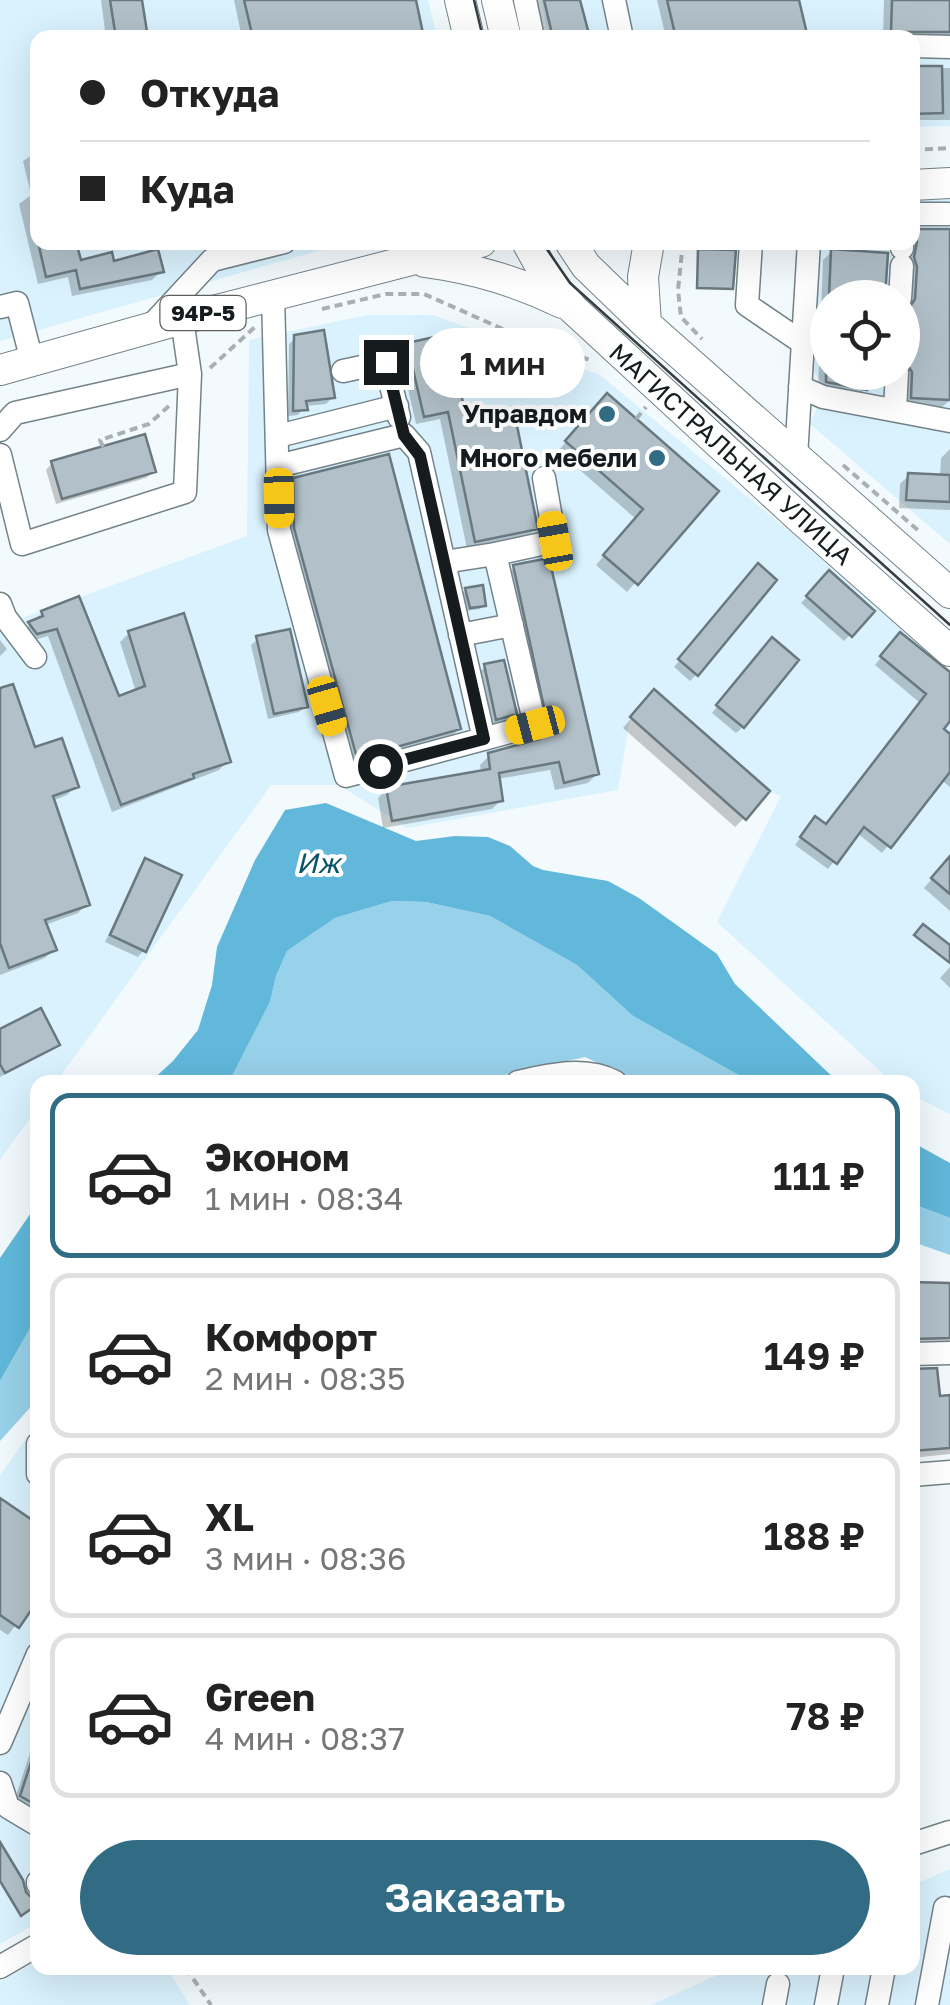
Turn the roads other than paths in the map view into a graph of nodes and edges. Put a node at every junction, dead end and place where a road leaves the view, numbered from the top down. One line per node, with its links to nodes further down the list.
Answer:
1 (460, 0): 5 (main road)
2 (497, 0): 6 (main road)
3 (525, 0): 7 (street)
4 (614, 0): 8 (street)
5 (466, 30)
6 (504, 30)
7 (531, 30)
8 (620, 30)
9 (920, 46): 10 (street)
10 (950, 47)
11 (950, 183): 12 (main road)
12 (920, 184)
13 (920, 214): 14 (street)
14 (948, 214)
15 (252, 250): 29 (street)
16 (531, 250): 26 (main road, МАГИСТРАЛЬНАЯ УЛИЦА)
17 (575, 250): 28 (main road, МАГИСТРАЛЬНАЯ УЛИЦА)
18 (647, 250): 28 (main road)
19 (752, 250): 30 (street)
20 (809, 250): 30 (street)
21 (414, 251): 24 (main road, 94Р-5); 26 (main road)
22 (902, 252): 23 (street)
23 (901, 280)
24 (273, 295): 27 (main road, 94Р-5); 42 (street)
25 (0, 307): 31 (street)
26 (574, 309): 53 (main road, МАГИСТРАЛЬНАЯ УЛИЦА)
27 (182, 319): 29 (main road, 94Р-5); 34 (street)
28 (646, 324): 44 (main road, МАГИСТРАЛЬНАЯ УЛИЦА)
29 (149, 328): 31 (main road, 94Р-5)
30 (803, 343): 35 (street)
31 (32, 361): 32 (main road, 94Р-5)
32 (0, 370)
33 (343, 371): 37 (street)
34 (190, 374): 40 (street); 43 (street)
35 (800, 387): 38 (street); 44 (street)
36 (896, 390): 38 (street)
37 (397, 406): 41 (street); 42 (street)
38 (895, 410): 39 (street)
39 (950, 421)
40 (0, 430)
41 (404, 435): 45 (street); 48 (street)
42 (278, 436): 45 (street)
43 (0, 455)
44 (796, 458): 49 (main road, МАГИСТРАЛЬНАЯ УЛИЦА)
45 (278, 466): 55 (street)
46 (544, 478): 47 (street)
47 (495, 554): 48 (street); 51 (street)
48 (444, 562): 52 (street)
49 (950, 593)
50 (0, 604): 54 (street)
51 (512, 626): 52 (street); 55 (street)
52 (460, 636): 55 (street)
53 (950, 651)
54 (36, 656)
55 (484, 739)
56 (550, 1075): 57 (street)
57 (602, 1075)
58 (950, 1353): 59 (street)
59 (920, 1354)
60 (950, 1472): 61 (street)
61 (920, 1474)
62 (30, 1667): 63 (street)
63 (7, 1706): 64 (street)
64 (0, 1743)
65 (0, 1783): 66 (street)
66 (30, 1819)
67 (950, 1832): 68 (street)
68 (920, 1842)
69 (944, 1908): 76 (street)
70 (30, 1950): 71 (street)
71 (0, 1967)
72 (832, 1975): 74 (street)
73 (883, 1975): 75 (street)
74 (826, 2005)
75 (877, 2005)
76 (927, 2005)

